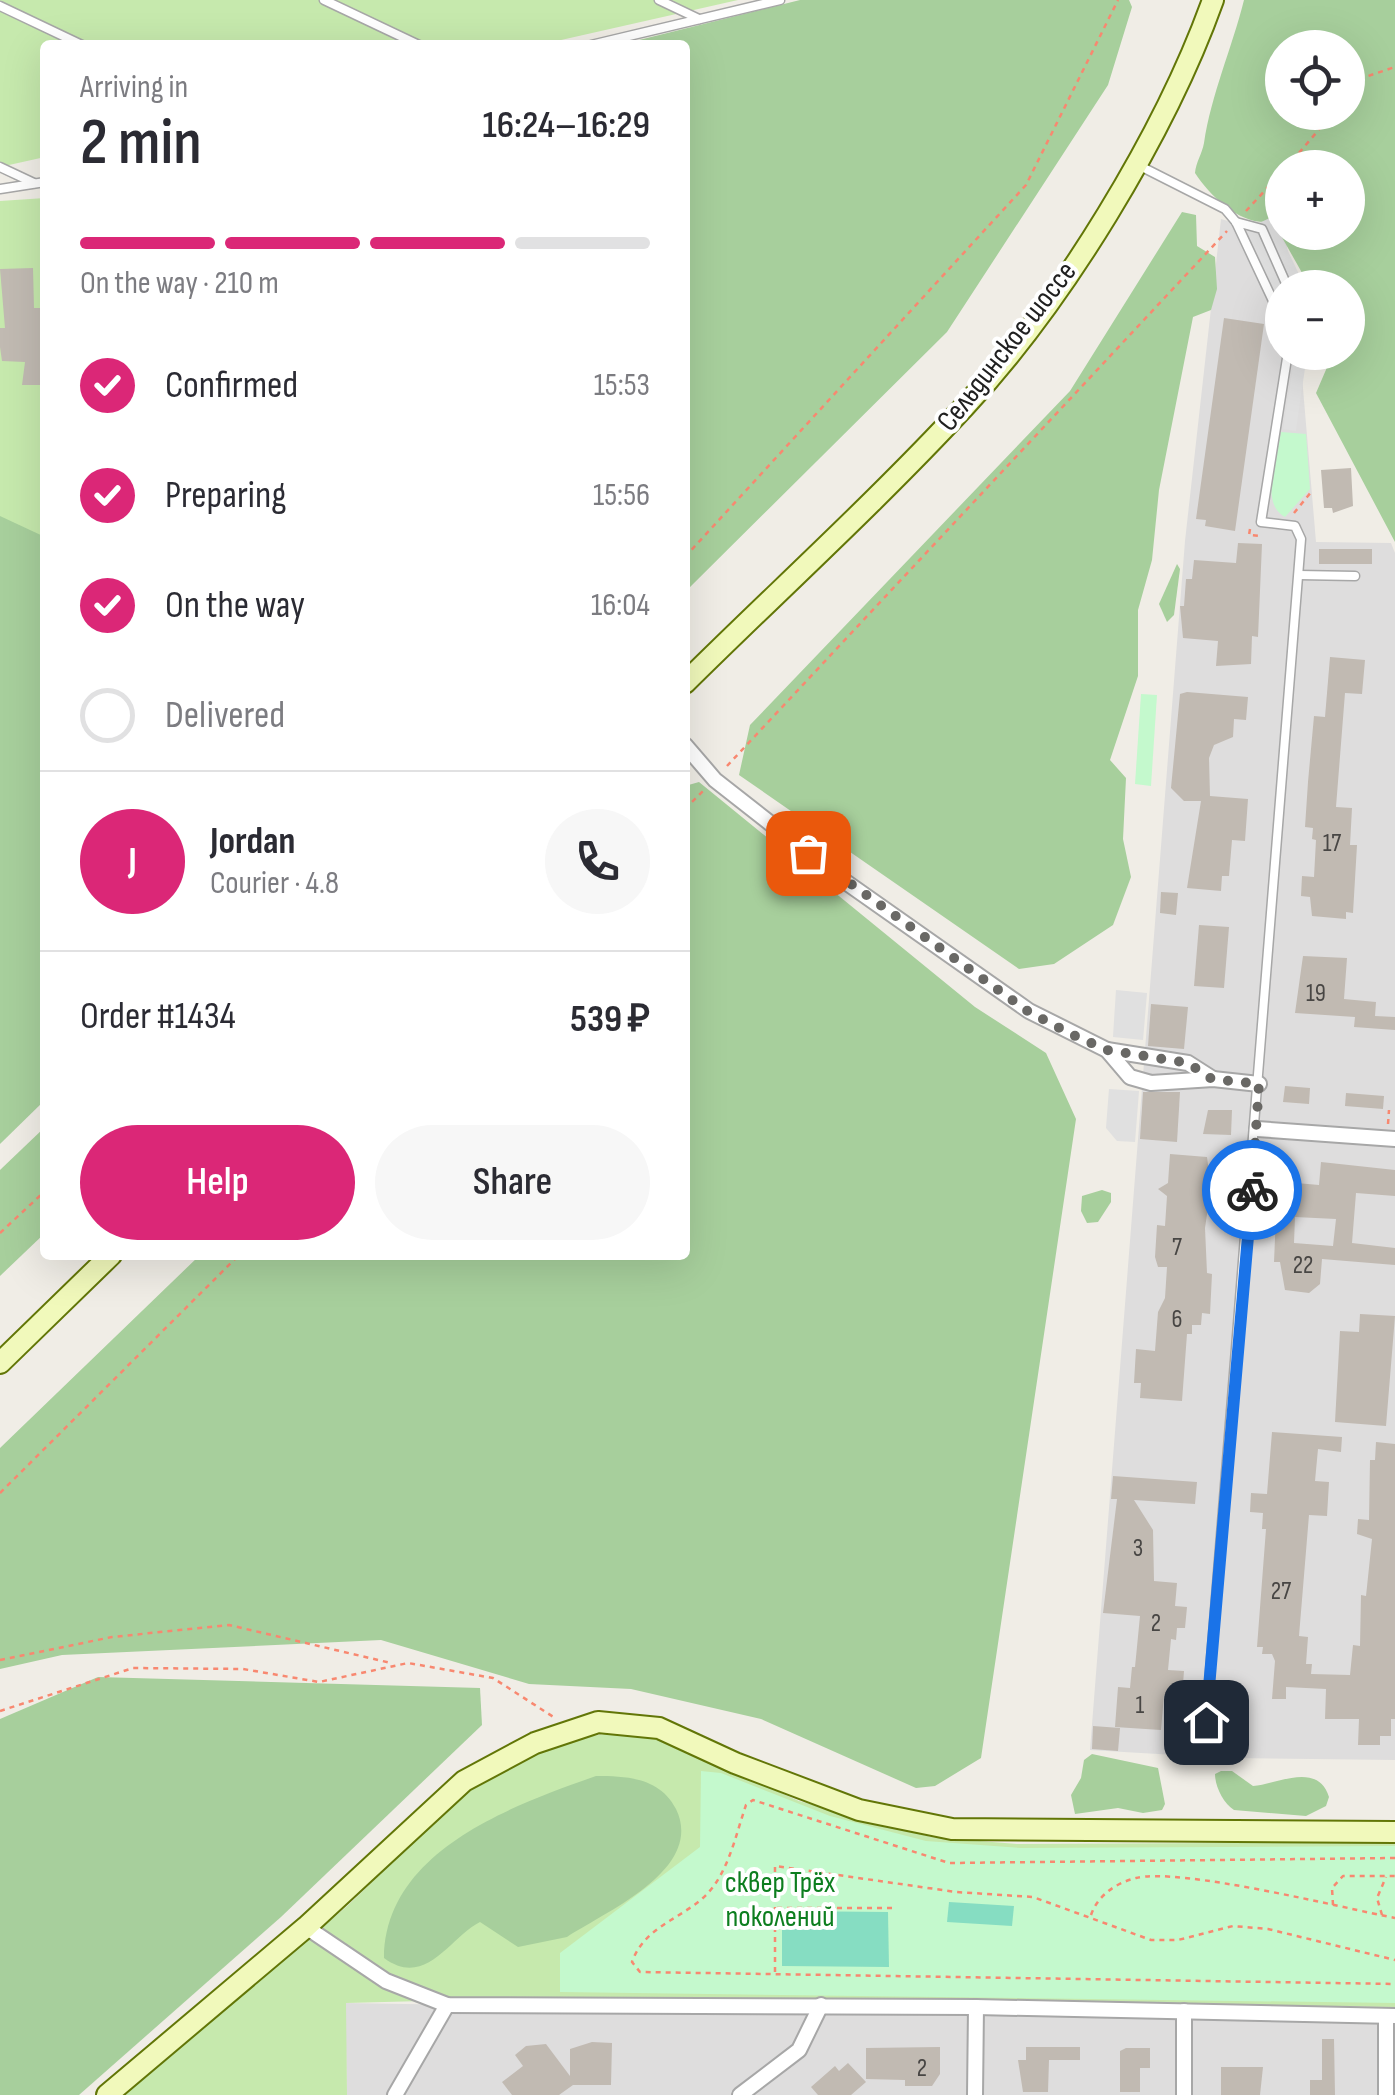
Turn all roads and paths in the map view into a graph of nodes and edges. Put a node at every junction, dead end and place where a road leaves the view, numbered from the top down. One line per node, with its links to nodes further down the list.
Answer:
1 (324, 0): 9 (lane)
2 (659, 0): 7 (lane)
3 (780, 0): 7 (lane)
4 (1118, 0): 27 (path)
5 (1213, 0): 15 (street, Сельдинское шоссе)
6 (0, 6): 8 (lane)
7 (699, 19): 10 (lane)
8 (71, 40)
9 (408, 40)
10 (612, 40)
11 (1395, 67): 12 (path)
12 (1365, 77)
13 (1318, 130): 14 (path)
14 (1301, 150)
15 (1134, 163): 21 (lane); 30 (street, Сельдинское шоссе)
16 (0, 167): 18 (lane)
17 (40, 182): 18 (lane)
18 (34, 183): 19 (lane)
19 (0, 189)
20 (1265, 191): 21 (path)
21 (1236, 222): 22 (lane); 23 (lane); 32 (path)
22 (1280, 270)
23 (1265, 284)
24 (1285, 370): 26 (lane)
25 (1312, 491): 26 (path)
26 (1284, 524): 28 (lane)
27 (690, 552)
28 (1299, 575): 29 (lane); 36 (lane)
29 (1356, 576)
30 (690, 678)
31 (690, 752): 32 (street)
32 (715, 780): 33 (path); 34 (street)
33 (690, 805)
34 (1107, 1050): 35 (street); 35 (street)
35 (1212, 1079): 36 (street)
36 (1259, 1084): 37 (lane)
37 (1257, 1129): 38 (street); 48 (lane)
38 (1395, 1139)
39 (40, 1196): 40 (path)
40 (0, 1233)
41 (106, 1260): 43 (street)
42 (233, 1260): 44 (path)
43 (0, 1364)
44 (0, 1493)
45 (0, 1660): 46 (path)
46 (393, 1663): 47 (path); 49 (path)
47 (0, 1711)
48 (1206, 1722)
49 (573, 1729): 50 (street); 60 (street)
50 (1395, 1832)
51 (1395, 1858): 62 (path)
52 (1386, 1876): 53 (path); 54 (path); 58 (path)
53 (1395, 1876)
54 (1334, 1906): 57 (path); 58 (path)
55 (775, 1908): 56 (path); 57 (path); 62 (path)
56 (892, 1908)
57 (1090, 1916): 61 (path)
58 (1382, 1916): 59 (path)
59 (1395, 1918)
60 (306, 1927): 64 (street); 69 (street)
61 (1395, 1960)
62 (774, 1974): 63 (path)
63 (1395, 1984)
64 (446, 2004): 65 (street); 70 (street)
65 (821, 2005): 66 (street); 71 (street)
66 (976, 2007): 67 (street); 72 (street)
67 (1184, 2011): 68 (street); 73 (street)
68 (1390, 2016): 74 (street)
69 (107, 2095)
70 (395, 2095)
71 (740, 2095)
72 (975, 2095)
73 (1184, 2095)
74 (1386, 2095)

